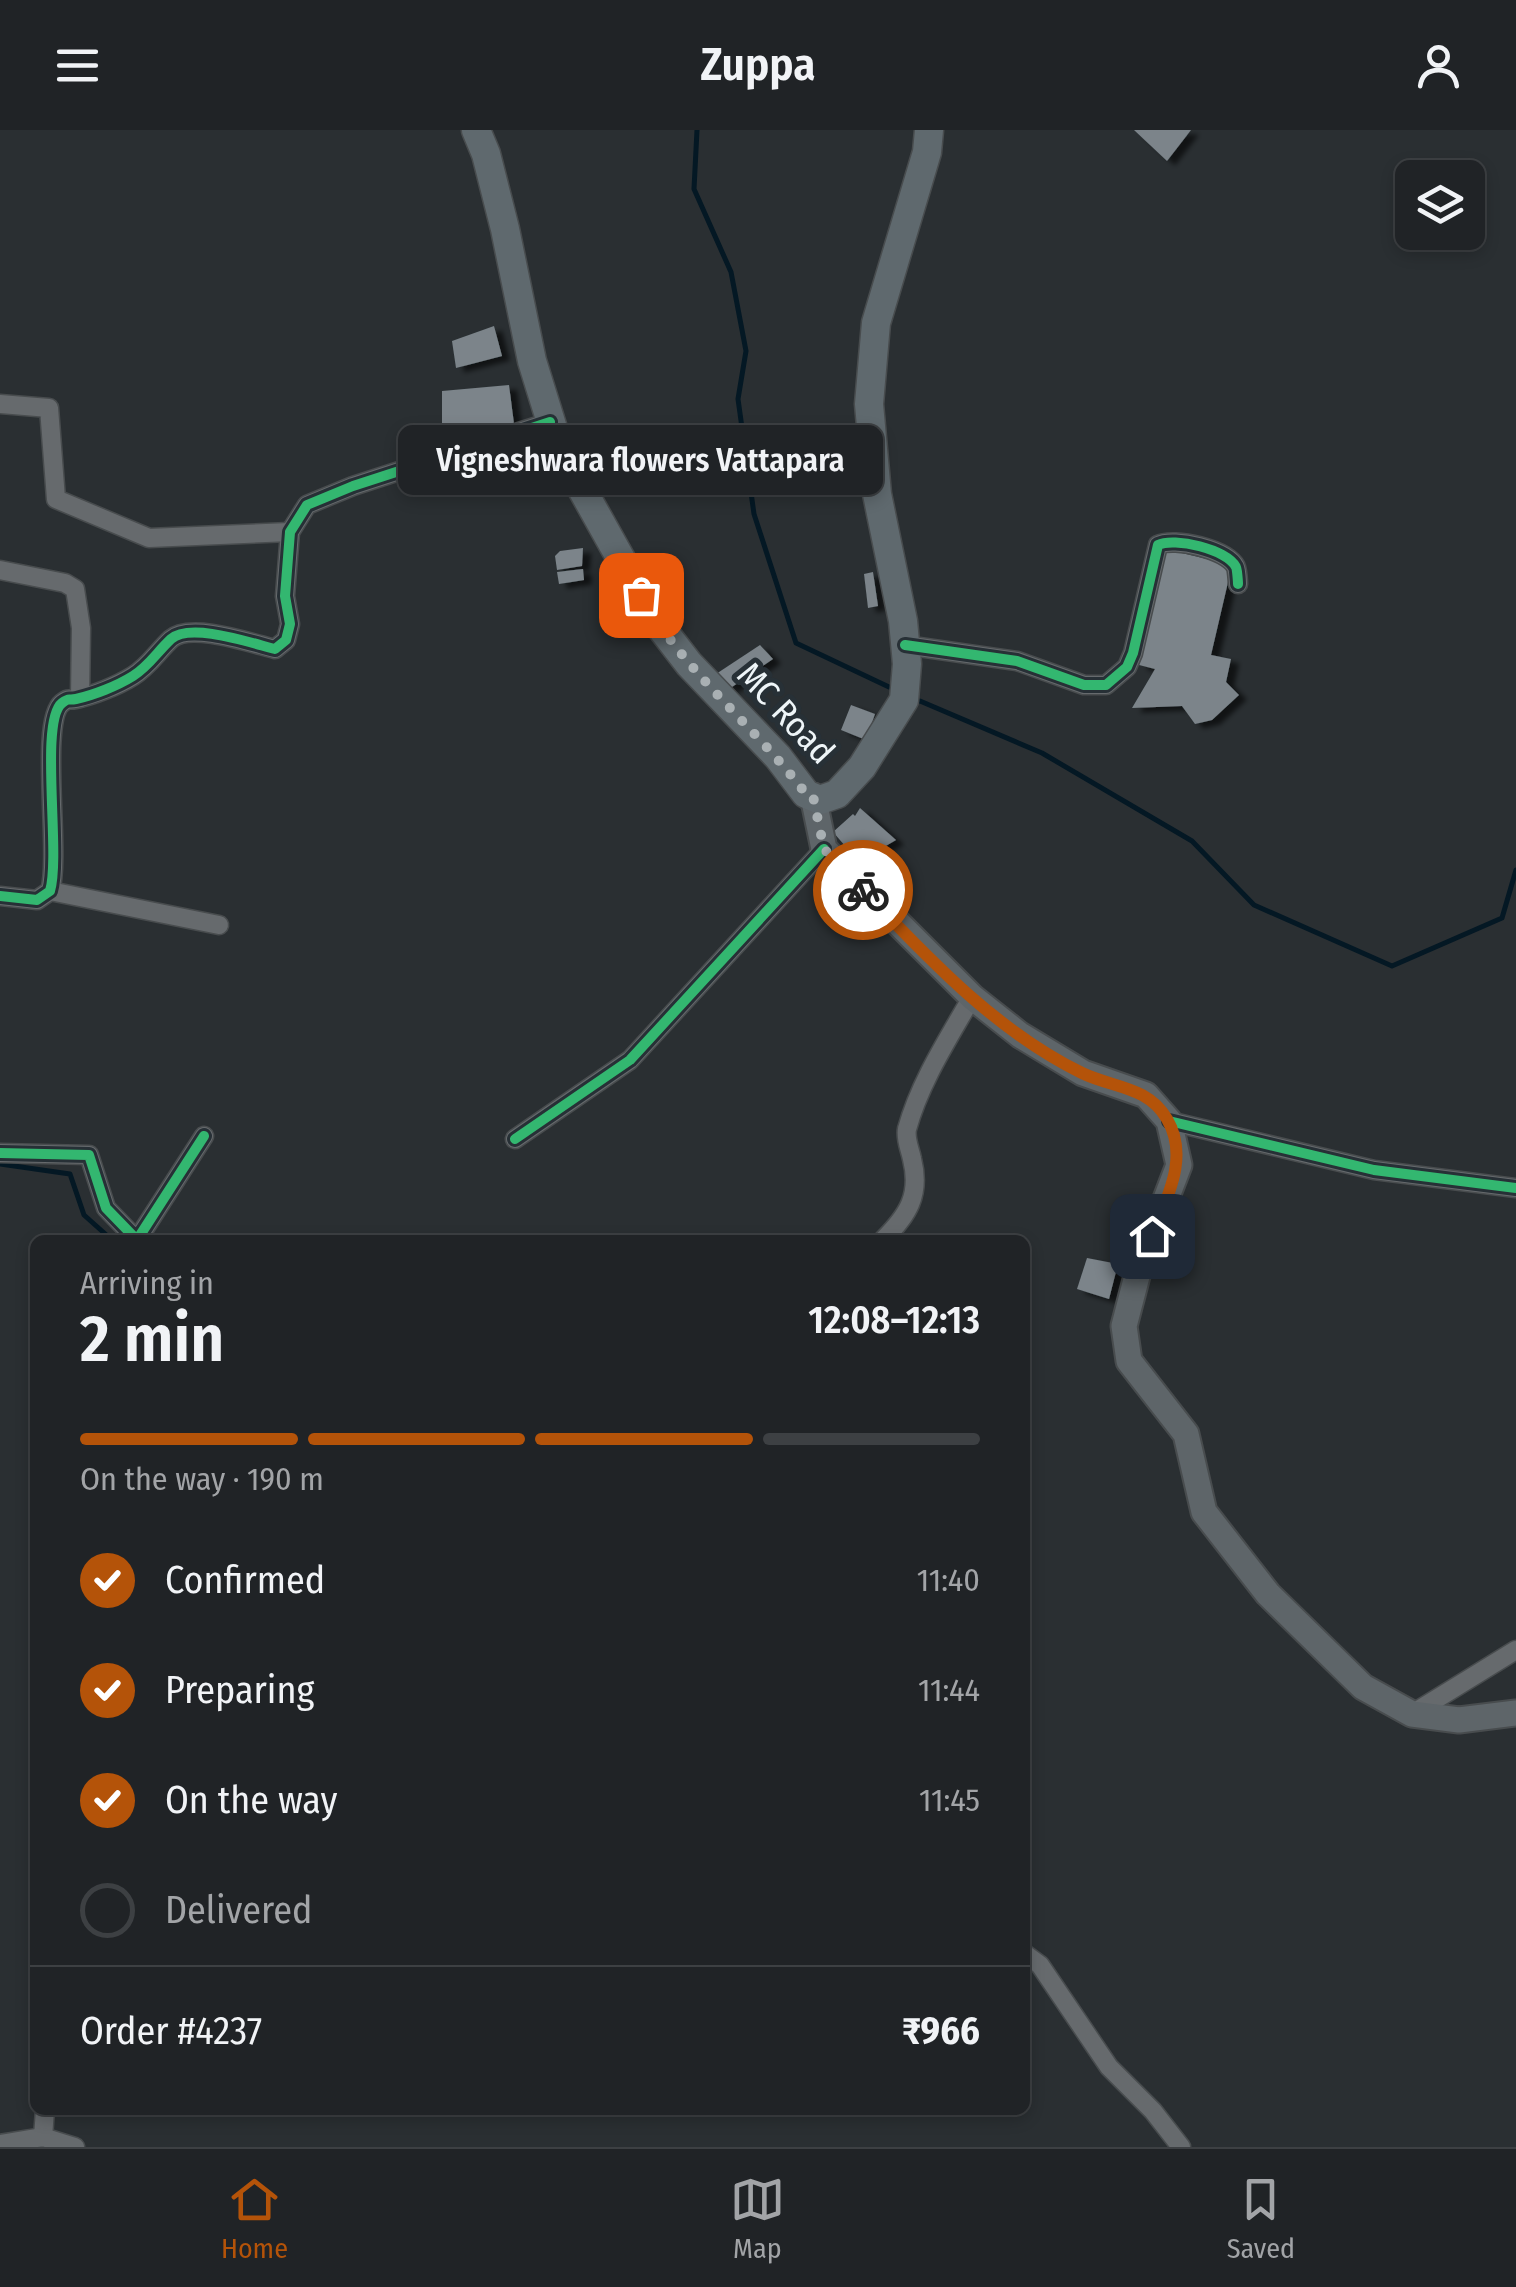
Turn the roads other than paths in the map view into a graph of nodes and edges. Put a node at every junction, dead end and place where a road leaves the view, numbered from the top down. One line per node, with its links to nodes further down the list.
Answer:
1 (476, 130): 4 (main road, MC Road)
2 (930, 130): 8 (main road, MC Road)
3 (0, 404): 5 (street)
4 (550, 422): 5 (street); 10 (main road, MC Road)
5 (290, 532): 9 (street)
6 (0, 570): 9 (street)
7 (1238, 584): 8 (street)
8 (904, 644): 10 (main road, MC Road)
9 (80, 698): 12 (street)
10 (813, 796): 11 (main road)
11 (824, 849): 15 (main road); 18 (street)
12 (50, 891): 13 (street); 14 (street)
13 (0, 896)
14 (220, 925)
15 (972, 997): 16 (main road); 23 (street)
16 (1169, 1121): 20 (street); 26 (main road)
17 (204, 1136): 22 (street)
18 (514, 1139)
19 (0, 1153): 21 (street)
20 (1516, 1188)
21 (132, 1235)
22 (140, 1235)
23 (889, 1235)
24 (1516, 1650): 26 (street)
25 (1516, 1713): 26 (main road)
26 (1412, 1714)
27 (1030, 1958): 32 (street)
28 (45, 2115): 29 (street)
29 (43, 2137): 30 (street); 31 (street)
30 (0, 2144)
31 (75, 2147)
32 (1181, 2147)

